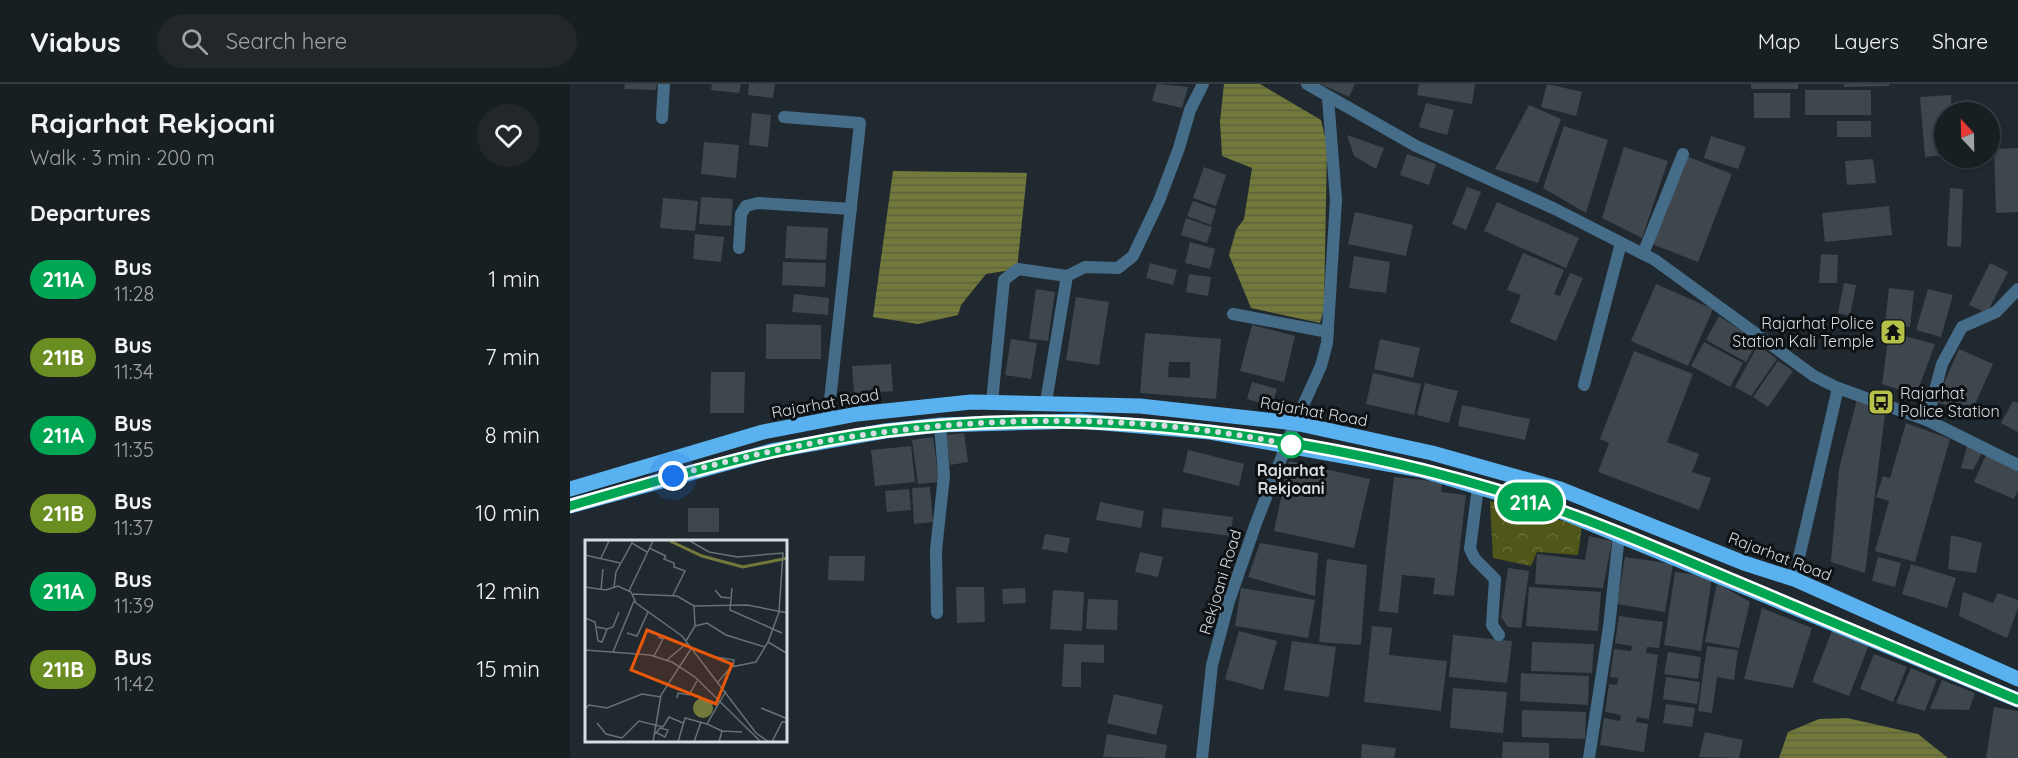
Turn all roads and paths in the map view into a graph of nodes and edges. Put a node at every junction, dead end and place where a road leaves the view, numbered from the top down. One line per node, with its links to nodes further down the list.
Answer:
1 (664, 84): 6 (street)
2 (1203, 84): 12 (street)
3 (1307, 84): 4 (street)
4 (1328, 99): 9 (street); 15 (street, Rekjoani Road)
5 (784, 117): 8 (street)
6 (662, 118)
7 (1683, 154): 11 (street)
8 (851, 209): 10 (street); 20 (street)
9 (1621, 243): 11 (street); 16 (street)
10 (739, 248)
11 (1643, 254): 17 (street)
12 (1067, 276): 18 (street); 19 (street)
13 (2018, 290): 21 (street)
14 (1233, 314): 15 (street)
15 (1328, 332): 22 (street, Rekjoani Road)
16 (1584, 385)
17 (1838, 388): 21 (street); 30 (street)
18 (992, 402): 19 (main road, Rajarhat Road); 20 (main road, Rajarhat Road)
19 (1046, 402): 22 (main road, Rajarhat Road)
20 (828, 419): 27 (main road, Rajarhat Road)
21 (1927, 420): 25 (street)
22 (1295, 423): 24 (street, Rekjoani Road); 30 (main road, Rajarhat Road)
23 (940, 425): 24 (main road); 28 (main road); 31 (street)
24 (1288, 444): 26 (main road); 35 (street, Rekjoani Road)
25 (2018, 465)
26 (1478, 487): 29 (main road); 32 (street)
27 (570, 489)
28 (570, 506)
29 (1619, 535): 34 (main road); 36 (street)
30 (1794, 579): 33 (main road, Rajarhat Road)
31 (938, 613)
32 (1499, 635)
33 (2018, 679)
34 (2018, 700)
35 (1202, 758)
36 (1589, 758)

